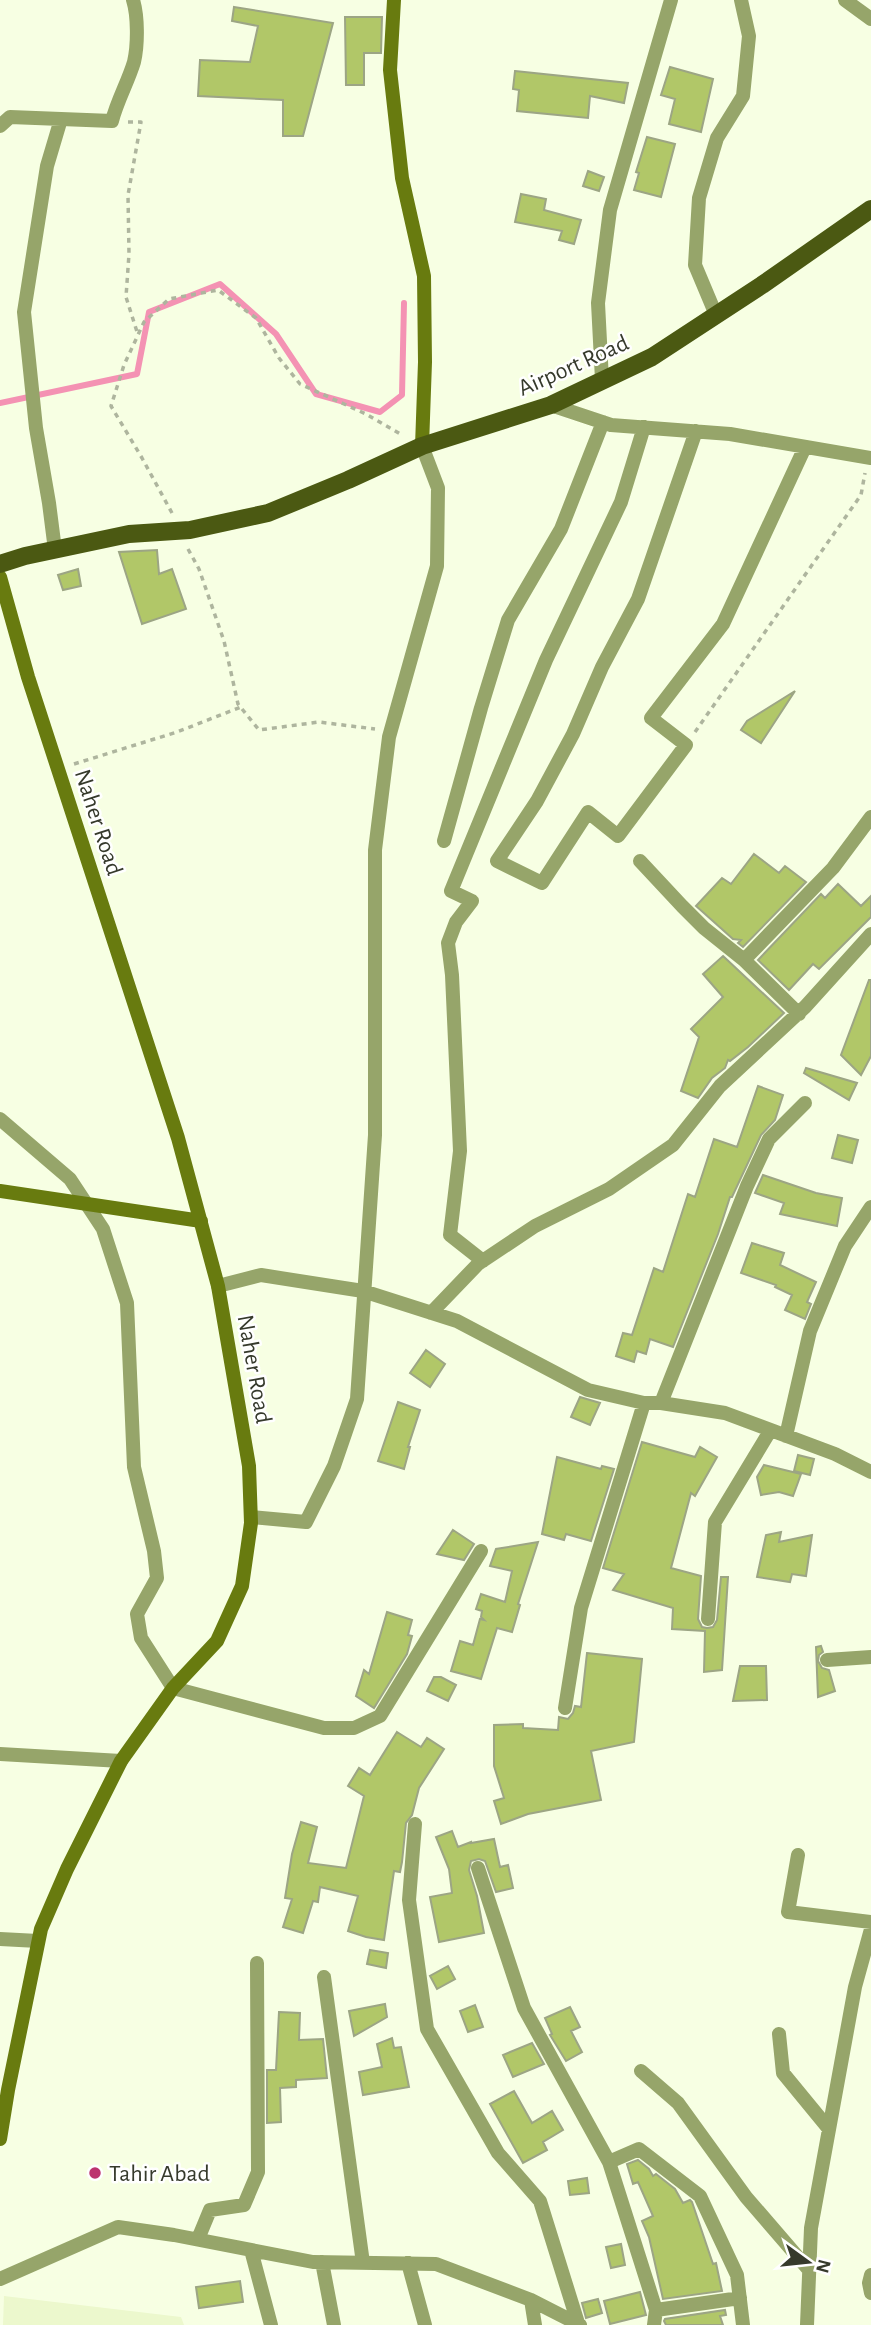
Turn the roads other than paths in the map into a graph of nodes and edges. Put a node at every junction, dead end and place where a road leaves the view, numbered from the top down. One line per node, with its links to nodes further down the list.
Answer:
1 (133, 0): 7 (street)
2 (394, 0): 16 (main road)
3 (671, 0): 11 (street)
4 (741, 0): 10 (street)
5 (845, 0): 6 (street)
6 (871, 19)
7 (61, 120): 8 (street); 19 (street)
8 (0, 126)
9 (871, 209): 10 (main road, Airport Road)
10 (716, 315): 11 (main road, Airport Road)
11 (602, 380): 12 (main road, Airport Road)
12 (551, 405): 13 (street); 16 (main road, Airport Road)
13 (603, 422): 14 (street); 23 (street)
14 (645, 427): 15 (street); 34 (street)
15 (696, 431): 17 (street); 17 (street)
16 (422, 446): 19 (main road, Airport Road); 36 (street)
17 (805, 447): 18 (street)
18 (870, 458)
19 (55, 550): 20 (main road, Airport Road)
20 (0, 564)
21 (0, 577): 33 (main road, Naher Road)
22 (871, 817): 26 (street)
23 (444, 841)
24 (640, 860): 26 (street)
25 (871, 934): 27 (street)
26 (744, 960): 27 (street)
27 (799, 1014): 34 (street)
28 (805, 1103): 39 (street)
29 (0, 1119): 31 (street)
30 (0, 1191): 31 (main road)
31 (86, 1204): 33 (main road); 48 (street)
32 (871, 1207): 41 (street)
33 (201, 1222): 35 (main road, Naher Road)
34 (483, 1261): 37 (street)
35 (218, 1286): 36 (street); 43 (main road, Naher Road)
36 (363, 1291): 37 (street); 43 (street)
37 (431, 1313): 38 (street)
38 (644, 1403): 39 (street); 49 (street)
39 (661, 1403): 40 (street)
40 (769, 1430): 41 (street); 45 (street)
41 (786, 1436): 42 (street)
42 (871, 1472)
43 (251, 1517): 48 (main road, Naher Road)
44 (481, 1551): 48 (street)
45 (708, 1619)
46 (871, 1657): 47 (street)
47 (827, 1660)
48 (173, 1688): 51 (main road, Naher Road)
49 (565, 1708)
50 (0, 1754): 51 (street)
51 (121, 1761): 58 (main road, Naher Road)
52 (415, 1824): 78 (street)
53 (798, 1855): 55 (street)
54 (478, 1868): 65 (street)
55 (871, 1922)
56 (871, 1929): 63 (street)
57 (0, 1939): 58 (street)
58 (38, 1941): 64 (main road, Naher Road)
59 (257, 1963): 66 (street)
60 (324, 1977): 69 (street)
61 (779, 2034): 63 (street)
62 (641, 2071): 71 (street)
63 (829, 2129): 71 (street)
64 (0, 2140)
65 (609, 2162): 75 (street); 77 (street)
66 (198, 2239): 67 (street); 73 (street)
67 (251, 2250): 68 (street); 79 (street)
68 (322, 2262): 69 (street); 80 (street)
69 (363, 2263): 70 (street)
70 (408, 2263): 76 (street); 81 (street)
71 (809, 2270): 84 (street)
72 (871, 2275): 74 (street)
73 (0, 2280)
74 (871, 2293)
75 (740, 2298): 77 (street); 83 (street)
76 (531, 2300): 78 (street); 82 (street)
77 (655, 2318)
78 (579, 2324)
79 (271, 2325)
80 (334, 2325)
81 (425, 2325)
82 (535, 2325)
83 (743, 2325)
84 (807, 2325)

